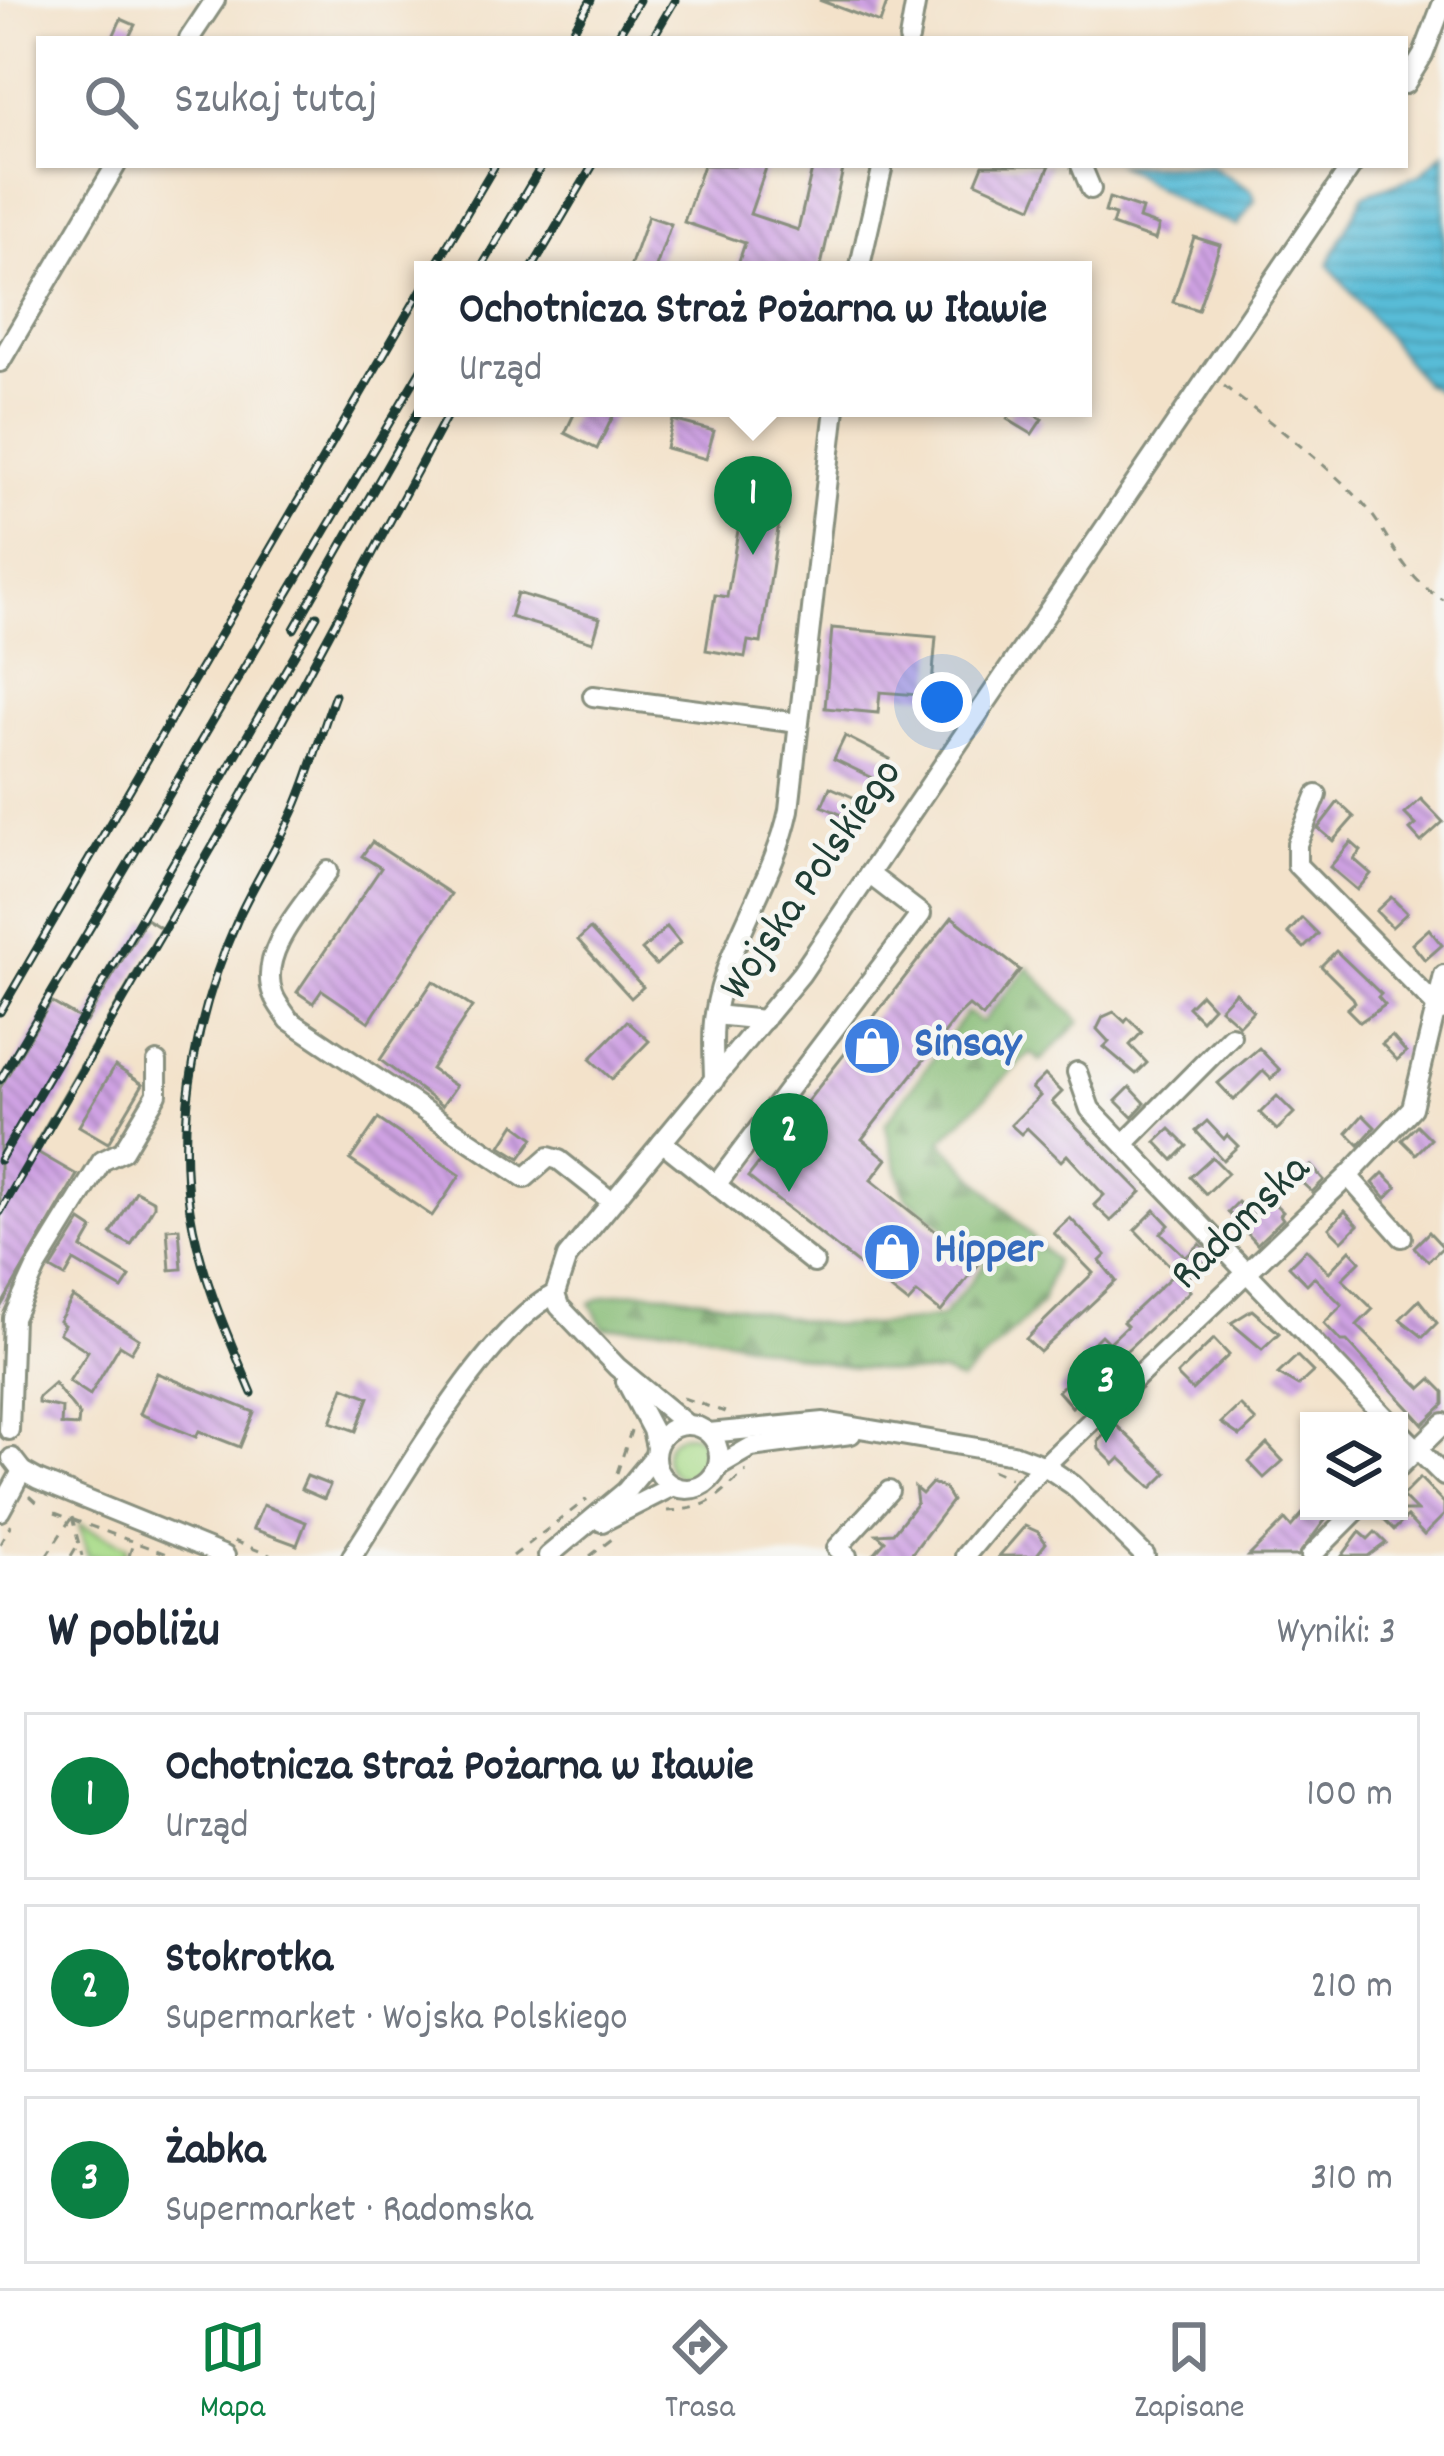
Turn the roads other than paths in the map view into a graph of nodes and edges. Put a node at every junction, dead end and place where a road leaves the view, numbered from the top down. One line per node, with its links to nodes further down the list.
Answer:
1 (215, 0): 4 (street)
2 (916, 0): 5 (street)
3 (1444, 0): 6 (street)
4 (190, 36)
5 (909, 36)
6 (1408, 79)
7 (114, 168): 13 (street)
8 (882, 168): 12 (street)
9 (1082, 168): 11 (street)
10 (1350, 168): 19 (street, Wojska Polskiego)
11 (1091, 189)
12 (861, 261)
13 (0, 362)
14 (834, 417): 16 (street)
15 (593, 697): 16 (street)
16 (798, 723): 22 (street)
17 (1317, 795): 21 (street)
18 (328, 871): 32 (street)
19 (869, 874): 23 (street, Wojska Polskiego); 31 (street)
20 (1444, 975): 21 (street, Radomska)
21 (1439, 1010): 30 (street, Radomska)
22 (715, 1015): 23 (street); 27 (street)
23 (764, 1020): 27 (street, Wojska Polskiego)
24 (1231, 1036): 29 (street)
25 (157, 1062): 41 (street)
26 (1077, 1072): 29 (street)
27 (714, 1081): 28 (street, Wojska Polskiego)
28 (662, 1142): 31 (street); 32 (street, Wojska Polskiego)
29 (1124, 1144): 35 (street)
30 (1348, 1176): 33 (street); 35 (street, Radomska)
31 (716, 1185): 34 (street)
32 (610, 1201): 36 (street, Wojska Polskiego)
33 (1402, 1237)
34 (814, 1263)
35 (1246, 1273): 38 (street); 49 (street, Radomska)
36 (555, 1294): 37 (street); 58 (street, Wojska Polskiego)
37 (650, 1405): 40 (street); 46 (street)
38 (1381, 1412)
39 (1444, 1423): 45 (street)
40 (686, 1424): 42 (street); 46 (street)
41 (4, 1429): 50 (street)
42 (709, 1433): 43 (street); 48 (street)
43 (748, 1440): 48 (street); 49 (street)
44 (1408, 1440): 45 (street)
45 (1417, 1449): 47 (street); 51 (street)
46 (655, 1452): 52 (street); 56 (street)
47 (1408, 1458)
48 (718, 1466): 52 (street)
49 (1045, 1466): 61 (street, Radomska); 62 (street)
50 (14, 1474): 54 (street); 57 (street)
51 (1444, 1476)
52 (673, 1486): 56 (street)
53 (889, 1491): 60 (street)
54 (0, 1510)
55 (1347, 1520): 63 (street)
56 (570, 1540): 59 (street)
57 (225, 1556)
58 (352, 1556)
59 (548, 1556)
60 (847, 1556)
61 (965, 1556)
62 (1145, 1556)
63 (1311, 1556)

